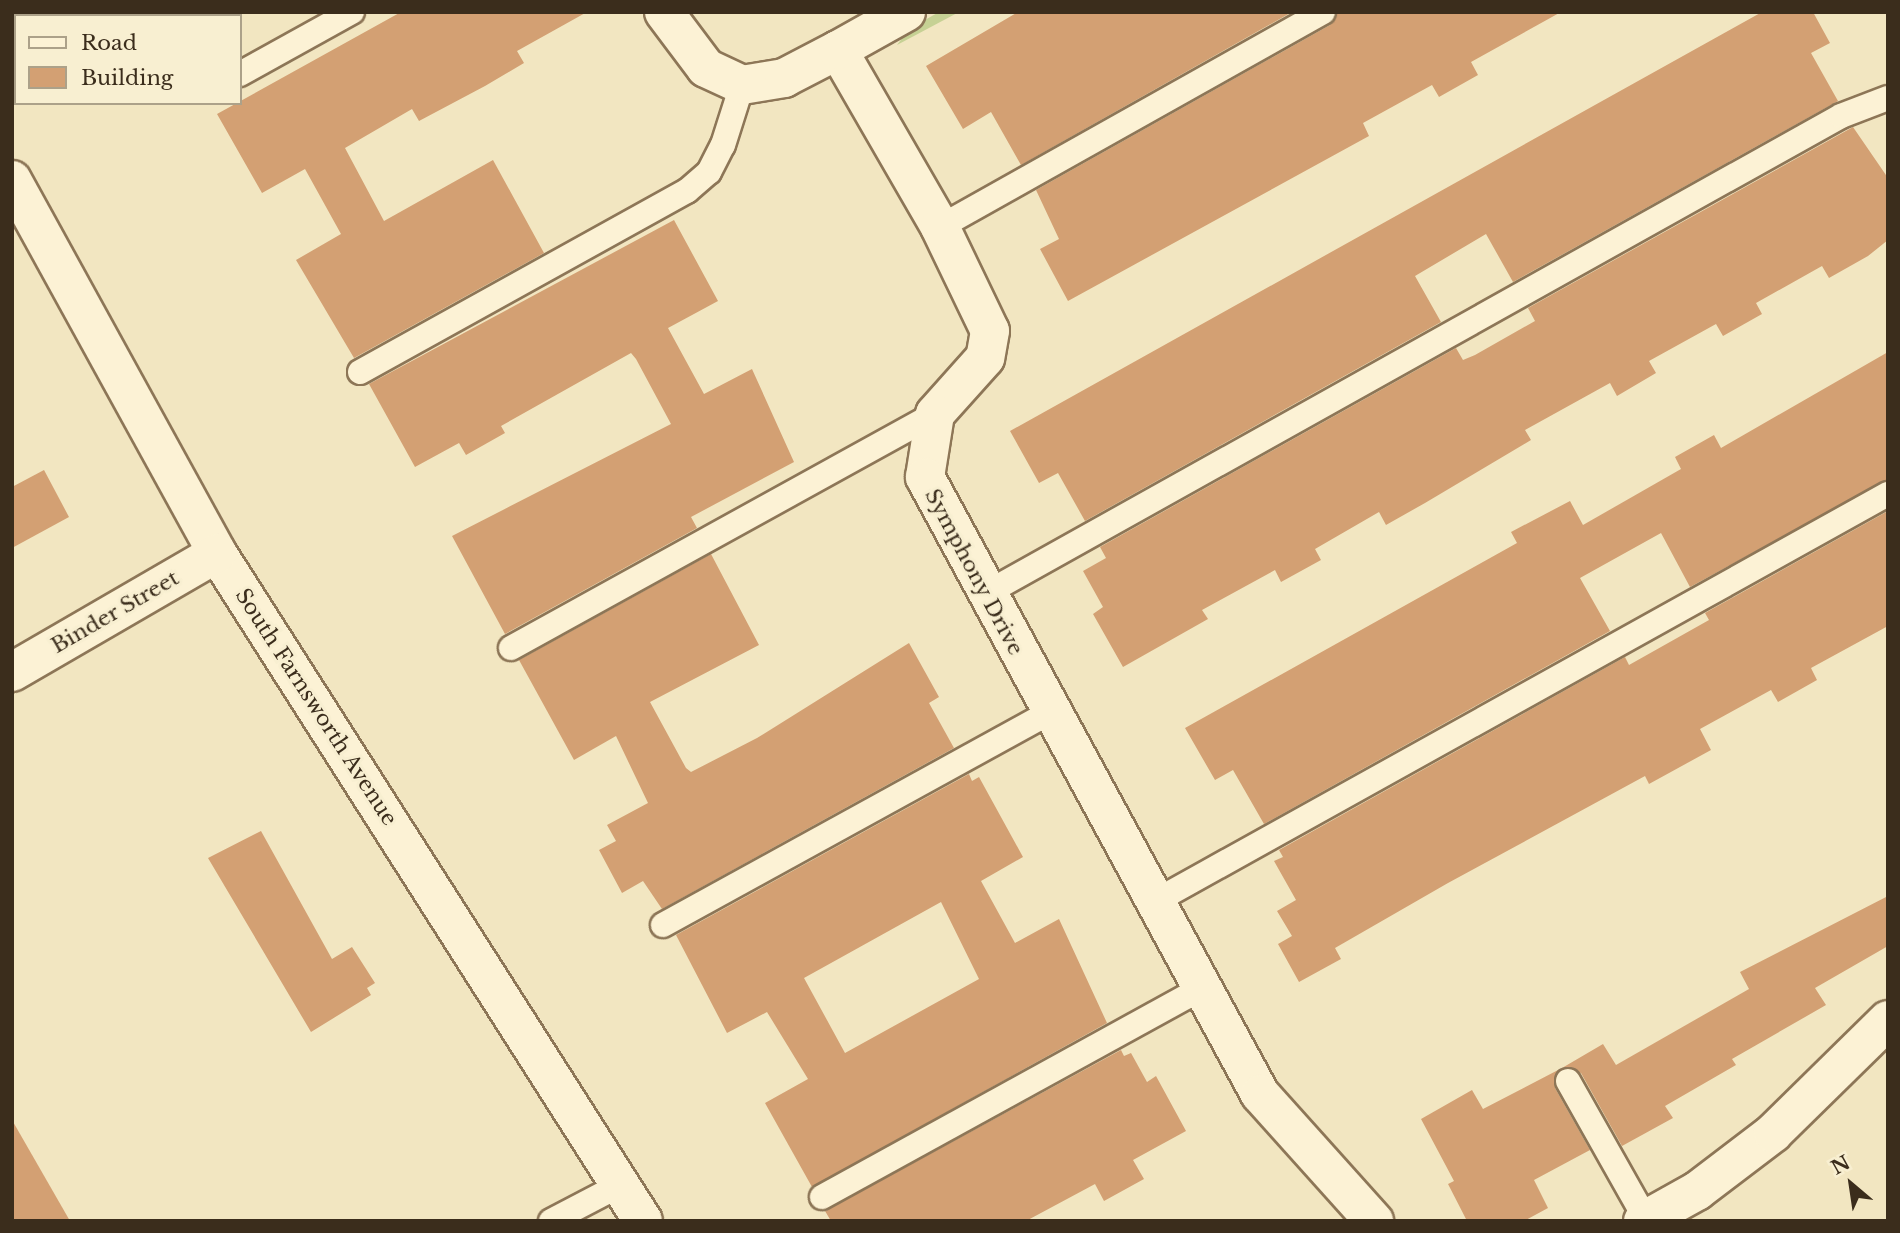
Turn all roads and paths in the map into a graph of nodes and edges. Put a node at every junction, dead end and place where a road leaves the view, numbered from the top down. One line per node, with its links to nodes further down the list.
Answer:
1 (352, 12): 6 (lane)
2 (664, 12): 7 (street)
3 (906, 12): 5 (street)
4 (1323, 12): 10 (lane)
5 (838, 50): 7 (street); 10 (street)
6 (242, 73)
7 (742, 85): 11 (lane)
8 (1888, 98): 15 (lane)
9 (12, 180): 14 (street, South Farnsworth Avenue)
10 (940, 227): 12 (street)
11 (360, 372)
12 (935, 414): 15 (street, Symphony Drive); 16 (lane)
13 (1888, 494): 19 (lane)
14 (217, 553): 17 (street, Binder Street); 24 (street, South Farnsworth Avenue)
15 (985, 594): 18 (street, Symphony Drive)
16 (511, 648)
17 (12, 672)
18 (1049, 713): 19 (street, Symphony Drive); 20 (lane)
19 (1154, 902): 21 (street, Symphony Drive)
20 (663, 925)
21 (1202, 988): 25 (lane); 29 (street, Symphony Drive)
22 (1888, 1020): 26 (street)
23 (1568, 1081): 26 (lane)
24 (620, 1185): 27 (lane); 28 (street, South Farnsworth Avenue)
25 (822, 1197)
26 (1646, 1220)
27 (551, 1221)
28 (643, 1221)
29 (1374, 1221)

